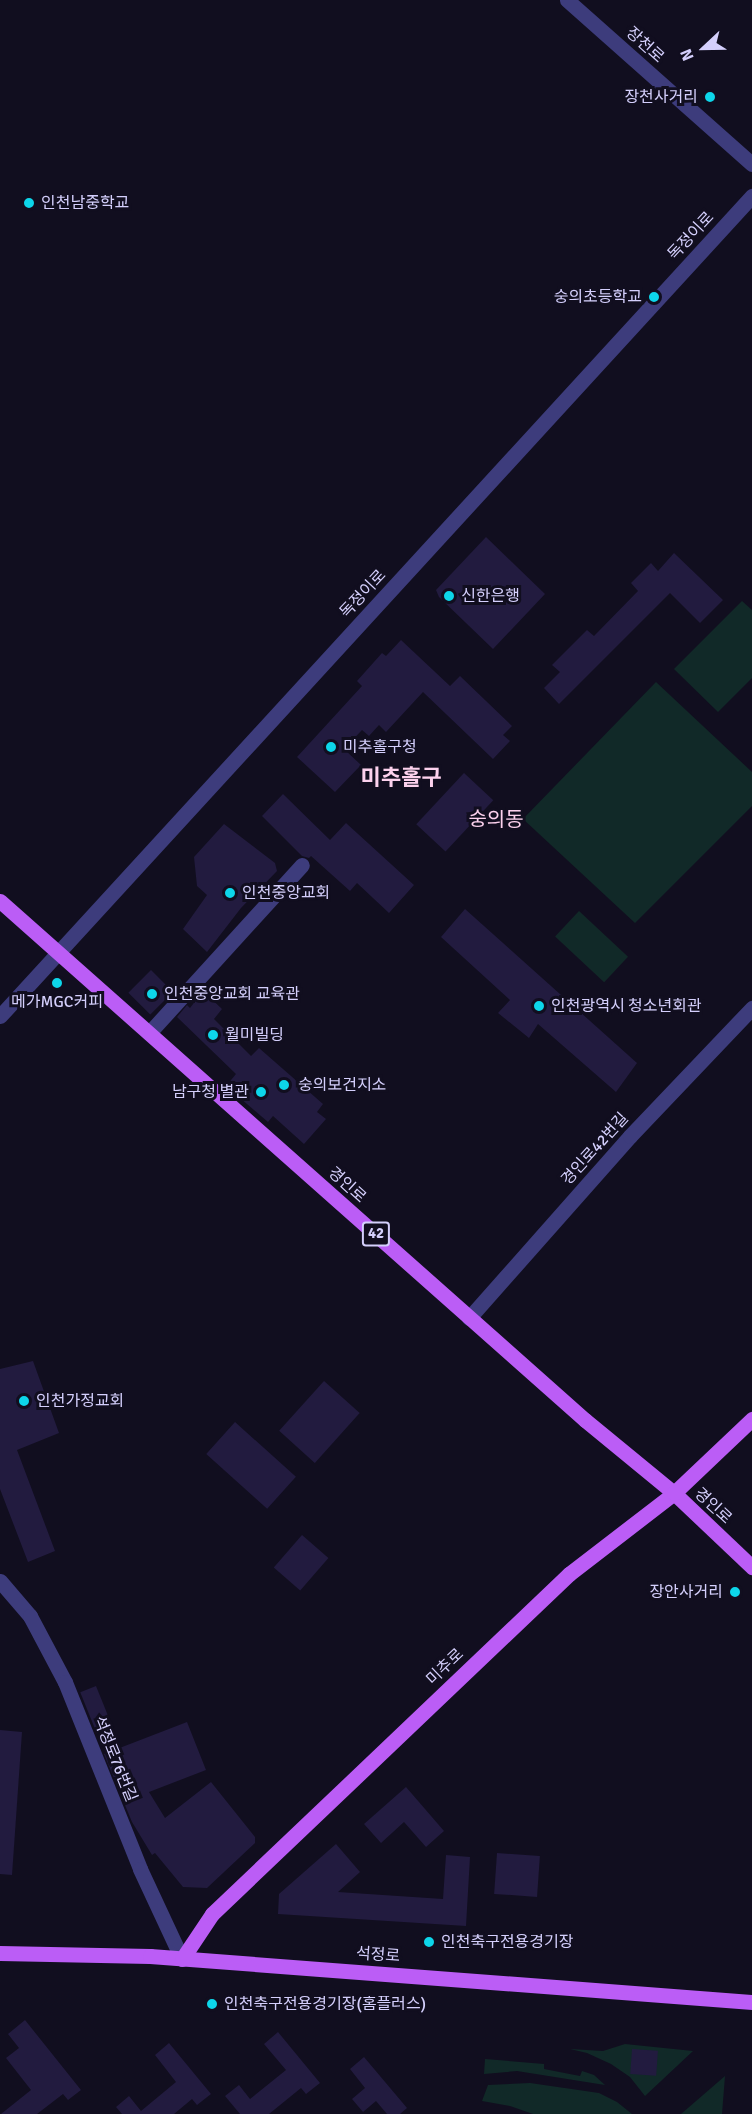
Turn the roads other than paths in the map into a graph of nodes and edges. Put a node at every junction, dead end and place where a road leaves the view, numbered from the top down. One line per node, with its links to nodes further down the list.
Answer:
1 (567, 0): 2 (street, 장천로)
2 (752, 164)
3 (752, 196): 6 (street, 독정이로)
4 (302, 865): 9 (street)
5 (0, 901): 6 (main road, 경인로 / 42)
6 (58, 952): 8 (street, 독정이로); 9 (main road, 경인로 / 42)
7 (752, 1008): 10 (street, 경인로42번길)
8 (0, 1016)
9 (149, 1033): 10 (main road, 경인로 / 42)
10 (470, 1318): 12 (main road, 경인로 / 42)
11 (752, 1419): 12 (main road, 미추로)
12 (674, 1493): 13 (main road, 경인로 / 42); 16 (main road, 미추로)
13 (752, 1567)
14 (0, 1581): 16 (street, 석정로76번길)
15 (0, 1953): 16 (main road, 석정로)
16 (182, 1959): 17 (main road, 석정로)
17 (752, 2002)

